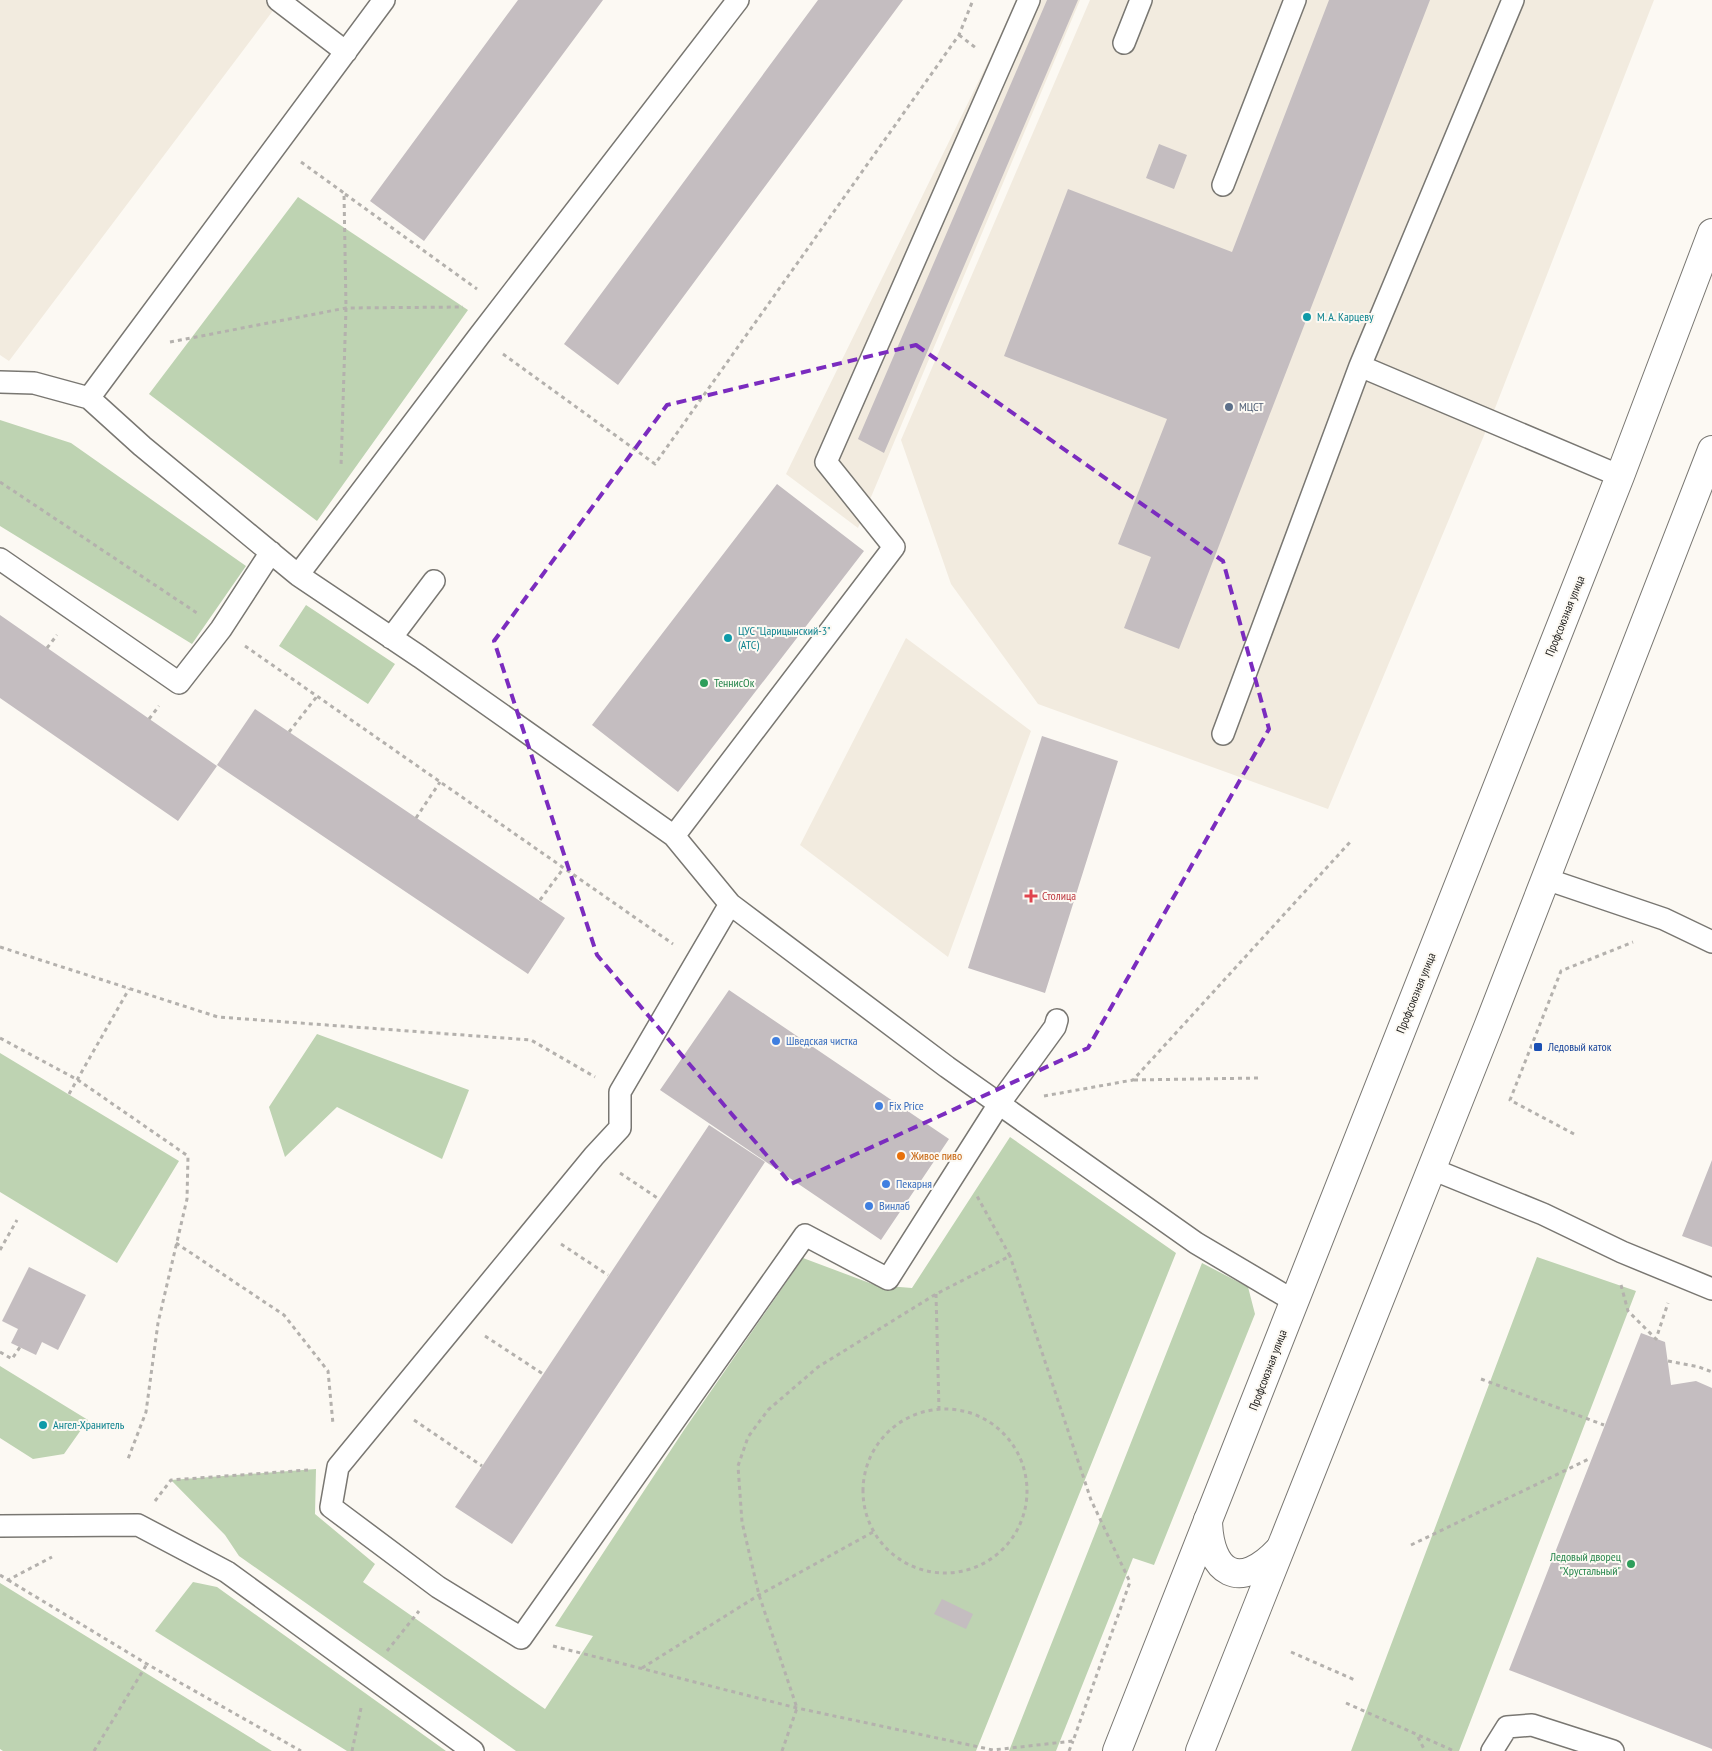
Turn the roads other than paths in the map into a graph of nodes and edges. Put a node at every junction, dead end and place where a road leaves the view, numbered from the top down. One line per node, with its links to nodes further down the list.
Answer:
1 (278, 0): 9 (lane)
2 (384, 0): 9 (lane)
3 (738, 0): 19 (lane)
4 (1029, 0): 23 (lane)
5 (1141, 0): 8 (lane)
6 (1295, 0): 10 (lane)
7 (1513, 0): 12 (lane)
8 (1124, 43)
9 (346, 52): 14 (lane)
10 (1223, 185)
11 (1712, 233): 16 (main road, Профсоюзная улица)
12 (1360, 366): 16 (lane); 22 (lane)
13 (0, 382): 14 (lane)
14 (89, 398): 17 (lane)
15 (1712, 450): 24 (main road)
16 (1620, 476): 31 (main road, Профсоюзная улица)
17 (271, 552): 18 (lane); 19 (lane)
18 (0, 559)
19 (298, 575): 21 (lane)
20 (434, 581): 21 (lane)
21 (392, 638): 23 (lane)
22 (1223, 734)
23 (674, 836): 25 (lane)
24 (1546, 879): 26 (lane); 29 (main road)
25 (730, 904): 28 (lane); 28 (lane)
26 (1712, 942)
27 (1057, 1020): 28 (lane)
28 (999, 1104): 31 (lane)
29 (1432, 1169): 30 (lane); 34 (main road)
30 (1712, 1289)
31 (1294, 1301): 32 (main road, Профсоюзная улица)
32 (1208, 1520): 34 (main road); 36 (main road, Профсоюзная улица)
33 (0, 1526): 35 (lane)
34 (1279, 1550): 37 (main road)
35 (473, 1751)
36 (1118, 1751)
37 (1200, 1751)
38 (1492, 1751): 39 (lane)
39 (1613, 1751)

